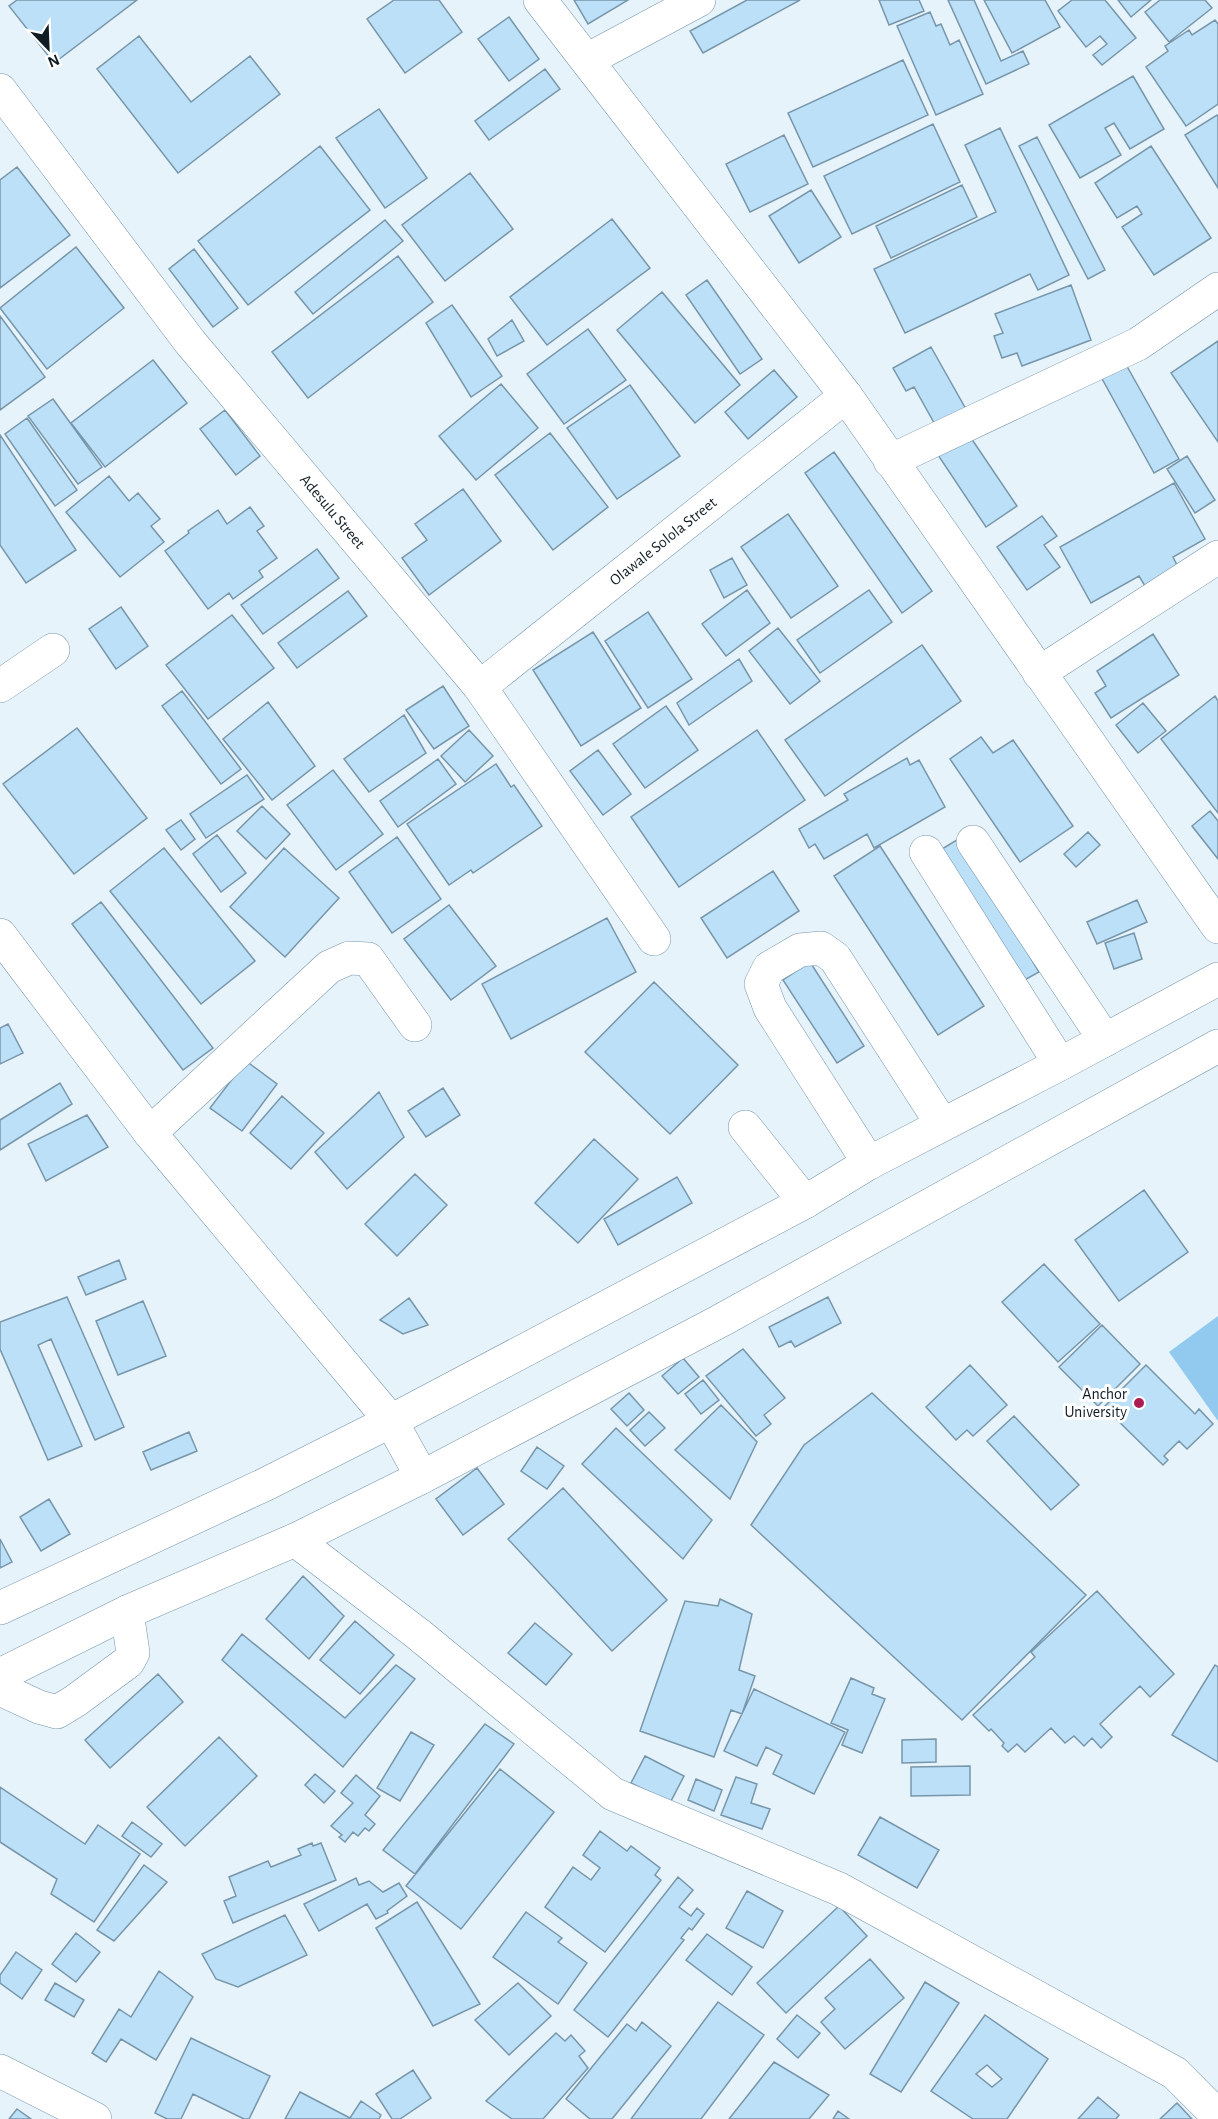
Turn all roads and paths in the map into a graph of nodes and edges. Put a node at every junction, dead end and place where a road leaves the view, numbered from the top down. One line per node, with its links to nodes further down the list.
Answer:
1 (540, 0): 3 (street)
2 (699, 0): 3 (street)
3 (587, 60): 6 (street)
4 (0, 90): 12 (street, Adesulu Street)
5 (1218, 289): 7 (street)
6 (846, 396): 7 (street); 12 (street, Olawale Solola Street)
7 (890, 461): 10 (street)
8 (1218, 557): 10 (street)
9 (53, 650): 11 (street)
10 (1039, 673): 15 (street)
11 (0, 686)
12 (480, 687): 17 (street, Adesulu Street)
13 (973, 842): 20 (street)
14 (926, 852): 22 (street)
15 (1218, 927)
16 (0, 935): 25 (street)
17 (654, 939)
18 (1218, 979): 20 (street)
19 (415, 1026): 25 (street)
20 (1105, 1040): 22 (street)
21 (1218, 1046): 29 (street)
22 (1060, 1064): 23 (street)
23 (942, 1124): 26 (street); 26 (street)
24 (745, 1127): 27 (street)
25 (150, 1133): 28 (street)
26 (869, 1163): 27 (street)
27 (804, 1202): 28 (street)
28 (391, 1421): 29 (street); 31 (street)
29 (422, 1478): 30 (street)
30 (295, 1540): 32 (street); 36 (street)
31 (0, 1608)
32 (127, 1612): 33 (street); 34 (street)
33 (0, 1675)
34 (0, 1689)
35 (0, 2071): 37 (street)
36 (1218, 2116)
37 (95, 2119)

